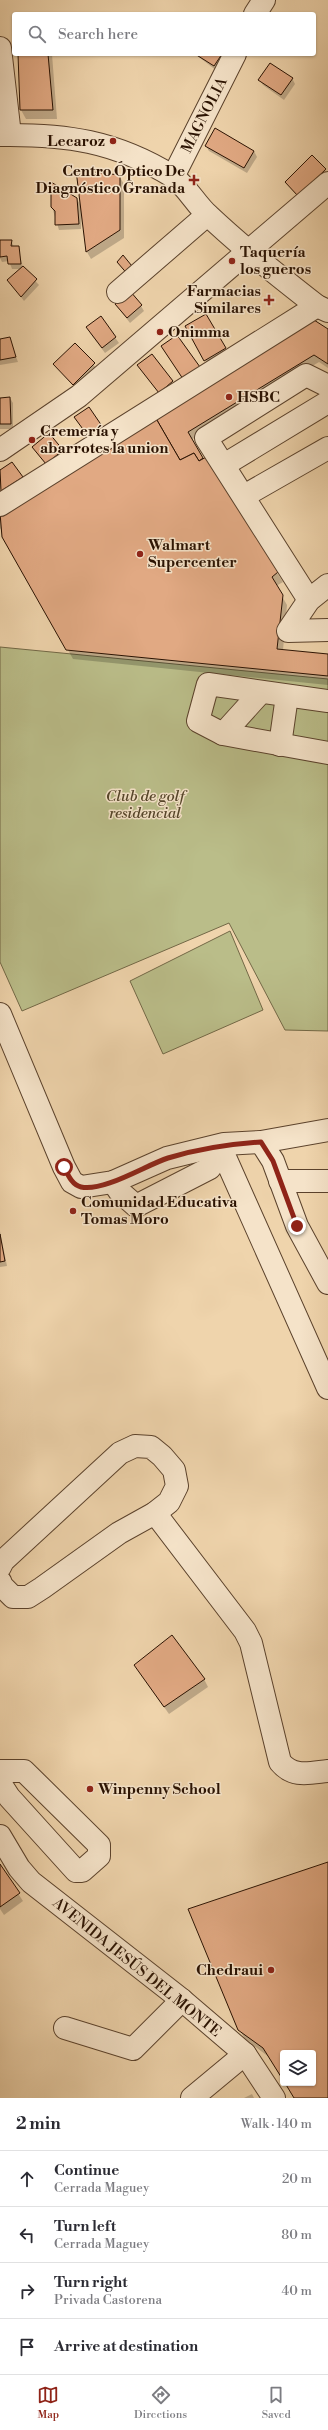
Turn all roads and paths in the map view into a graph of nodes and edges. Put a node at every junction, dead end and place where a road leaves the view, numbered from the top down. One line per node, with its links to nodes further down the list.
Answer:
1 (243, 0): 3 (street)
2 (264, 0): 4 (street)
3 (251, 12)
4 (256, 12)
5 (0, 48): 7 (street)
6 (234, 56): 8 (street, MAGNOLIA)
7 (5, 135): 8 (street)
8 (173, 177): 10 (street)
9 (328, 183): 11 (street)
10 (207, 215): 11 (street); 12 (street)
11 (249, 252): 13 (street); 17 (street)
12 (118, 292)
13 (322, 308): 20 (street)
14 (328, 386): 18 (street)
15 (328, 402): 18 (street)
16 (328, 448): 19 (street)
17 (0, 450)
18 (224, 465): 19 (street)
19 (244, 496): 22 (street)
20 (0, 505)
21 (328, 585): 22 (street)
22 (308, 600): 23 (street)
23 (328, 630)
24 (261, 692): 25 (street); 27 (street); 27 (street)
25 (287, 696): 26 (street); 28 (street)
26 (328, 702)
27 (222, 734): 28 (street)
28 (280, 745): 29 (street)
29 (328, 753)
30 (0, 1014): 36 (street)
31 (328, 1130): 32 (street)
32 (261, 1142): 33 (street); 34 (street)
33 (218, 1147): 36 (street); 36 (street); 38 (street)
34 (280, 1181): 35 (street); 37 (street)
35 (328, 1181)
36 (113, 1182)
37 (328, 1283)
38 (328, 1388)
39 (155, 1513): 40 (street); 41 (street); 43 (street)
40 (0, 1567)
41 (0, 1581)
42 (0, 1771): 44 (street)
43 (328, 1771)
44 (0, 1783)
45 (0, 1836): 46 (street, AVENIDA JESÚS DEL MONTE)
46 (182, 2000): 47 (street); 48 (street, AVENIDA JESÚS DEL MONTE)
47 (65, 2028)
48 (245, 2054): 49 (street); 50 (street, AVENIDA JESÚS DEL MONTE)
49 (192, 2098)
50 (274, 2098)

